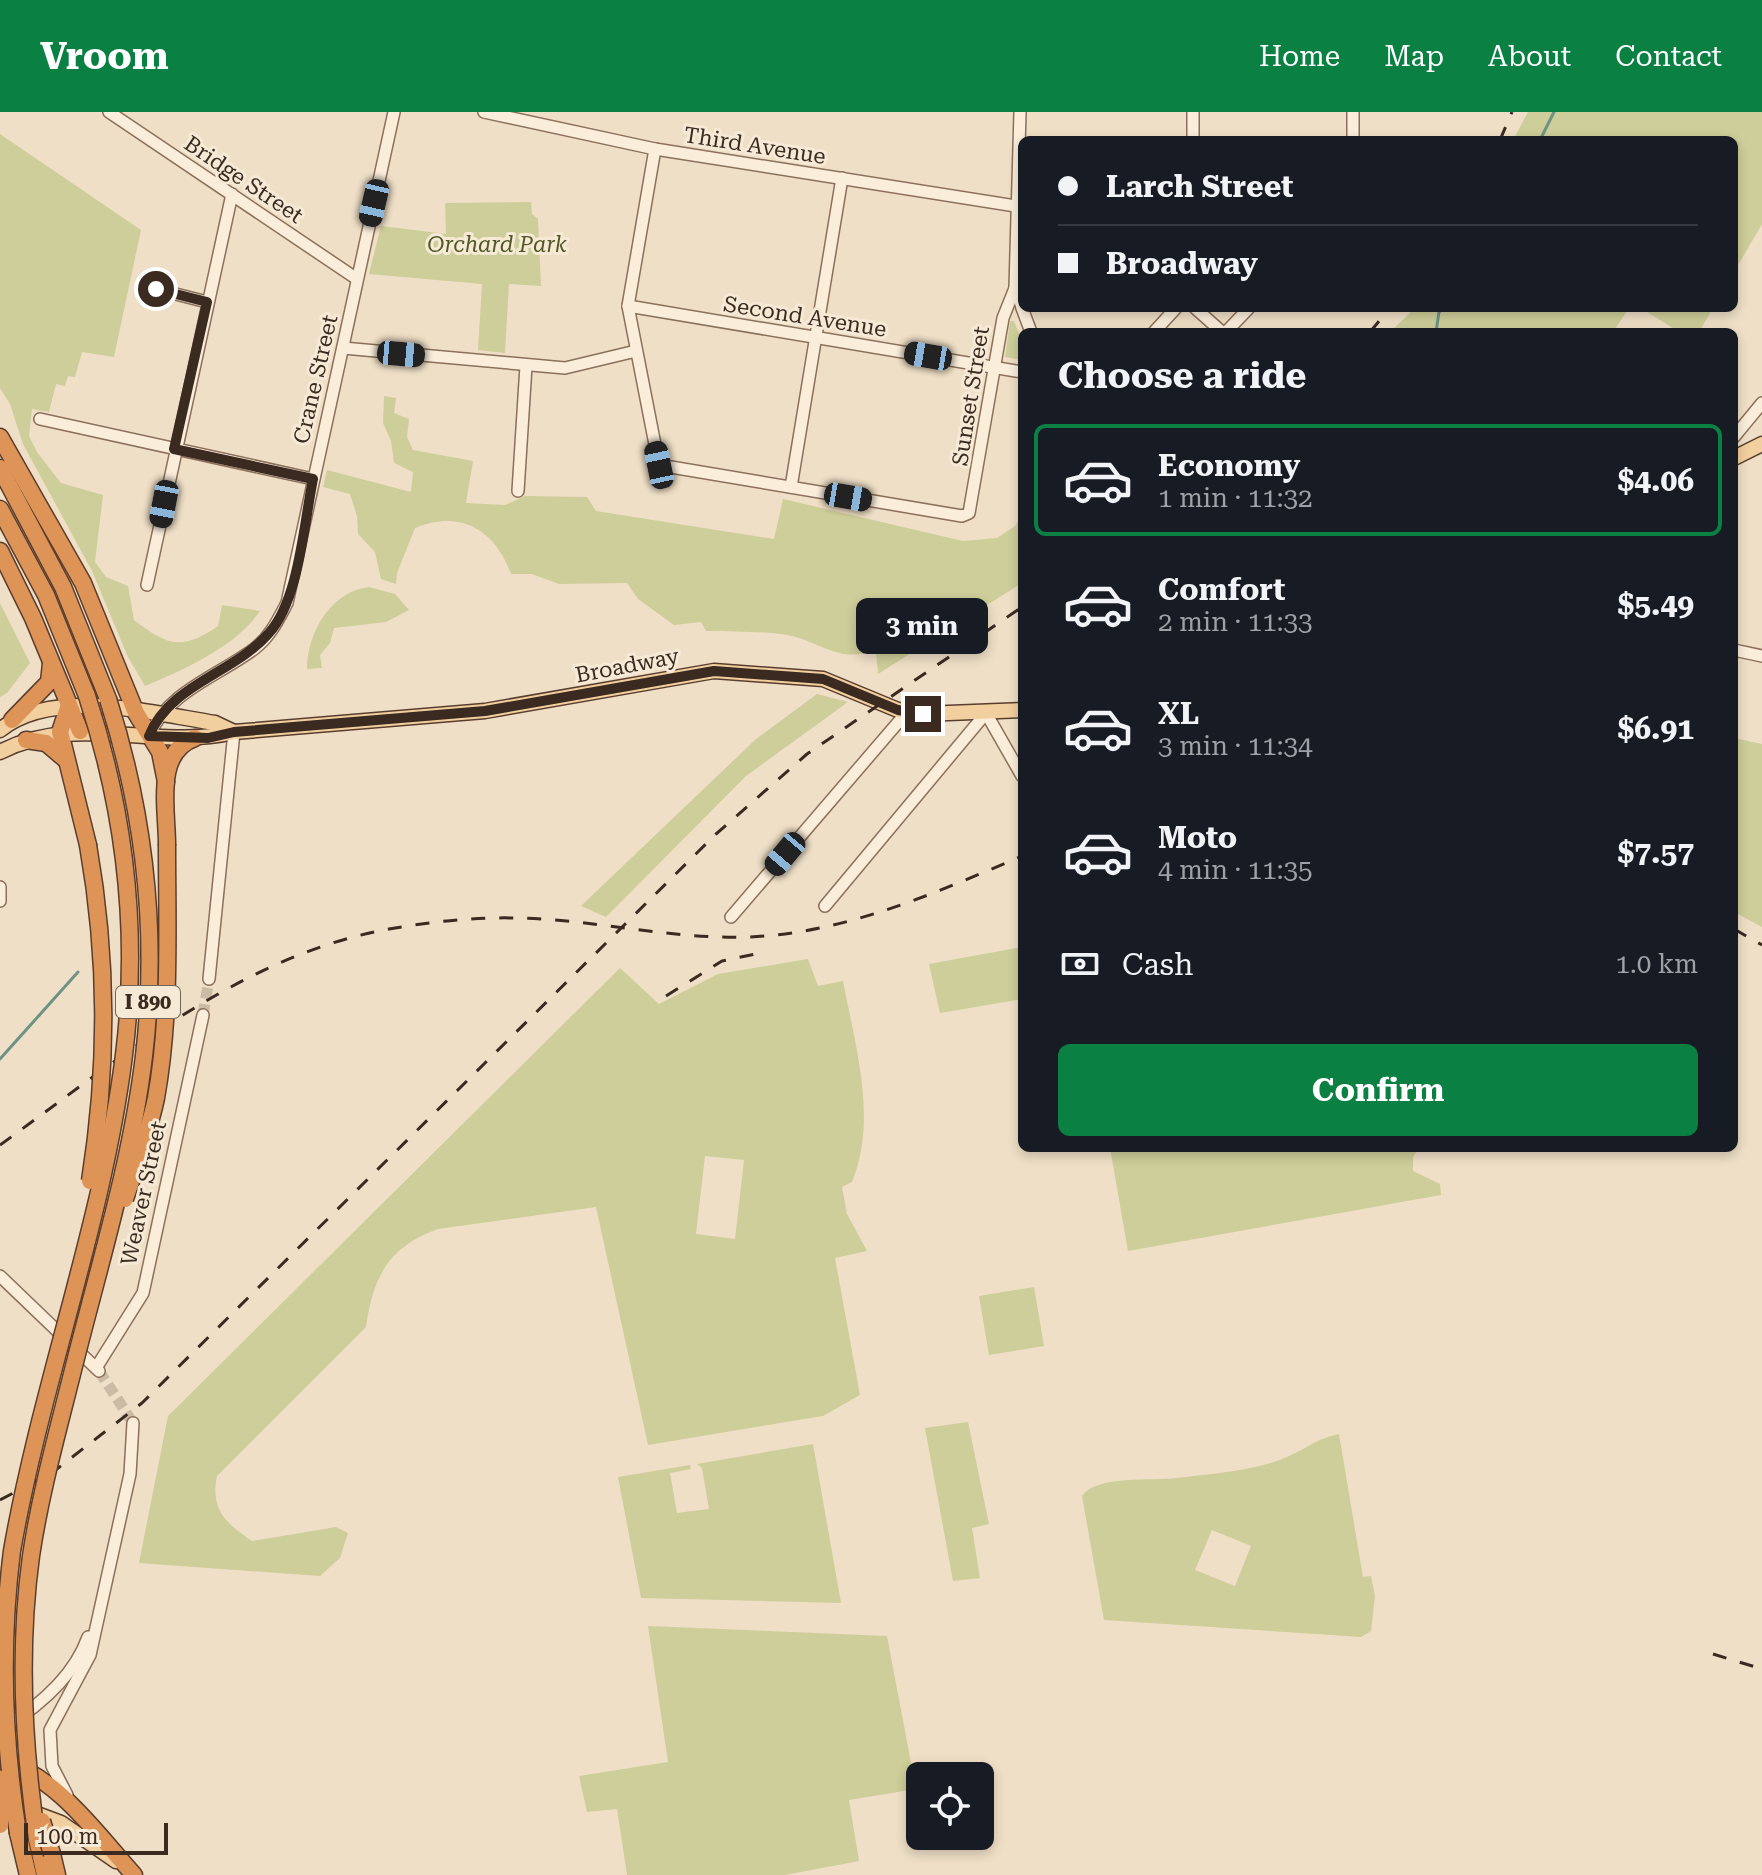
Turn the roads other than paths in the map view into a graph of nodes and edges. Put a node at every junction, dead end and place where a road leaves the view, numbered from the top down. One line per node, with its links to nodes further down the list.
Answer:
1 (109, 112): 13 (street, Bridge Street)
2 (394, 112): 16 (street, Crane Street)
3 (484, 112): 7 (street, Third Avenue)
4 (1020, 112): 8 (street)
5 (1193, 112): 9 (street)
6 (1353, 112): 10 (street)
7 (513, 115): 11 (street, Third Avenue)
8 (1020, 136)
9 (1193, 136)
10 (1353, 136)
11 (655, 149): 12 (street, Third Avenue); 21 (street)
12 (842, 178): 14 (street, Third Avenue); 28 (street)
13 (232, 194): 16 (street, Bridge Street); 20 (street)
14 (1018, 207)
15 (1018, 239): 17 (street)
16 (357, 279): 29 (street, Crane Street)
17 (1015, 288): 19 (street); 32 (street, Sunset Street)
18 (156, 289): 20 (street)
19 (1018, 297)
20 (207, 302): 39 (street)
21 (628, 306): 28 (street, Second Avenue); 30 (street)
22 (1172, 312): 25 (street)
23 (1200, 312): 26 (street)
24 (1245, 312): 27 (street)
25 (1158, 328)
26 (1219, 328)
27 (1228, 328)
28 (815, 337): 32 (street, Second Avenue); 43 (street)
29 (343, 348): 31 (street); 42 (street, Crane Street)
30 (636, 351): 31 (street); 43 (street)
31 (526, 366): 44 (street)
32 (994, 368): 33 (street, Second Avenue); 43 (street, Sunset Street)
33 (1018, 371)
34 (1762, 403): 36 (street)
35 (40, 419): 39 (street)
36 (1738, 432)
37 (0, 437): 54 (highway)
38 (1762, 444): 40 (main road)
39 (174, 449): 42 (street); 47 (street)
40 (1738, 456)
41 (0, 468): 76 (highway, I 890, bridge)
42 (313, 479): 56 (street, Crane Street)
43 (791, 487)
44 (518, 491)
45 (0, 509): 75 (highway, I 890, bridge)
46 (0, 551): 48 (highway)
47 (147, 585)
48 (44, 643): 51 (highway); 57 (highway)
49 (1738, 651): 50 (street)
50 (1762, 656)
51 (69, 705): 54 (main road, Broadway); 57 (main road, Broadway); 58 (highway); 59 (highway)
52 (1018, 710): 55 (main road, Broadway)
53 (907, 712): 55 (main road, Broadway); 60 (main road, Broadway); 71 (street)
54 (136, 713): 56 (main road, Broadway); 61 (highway)
55 (986, 713): 66 (street); 70 (street)
56 (158, 715): 60 (main road, Broadway); 61 (street)
57 (6, 725)
58 (80, 731): 59 (main road, Broadway); 61 (main road, Broadway)
59 (60, 732): 63 (main road, Broadway); 65 (highway)
60 (234, 732): 62 (main road, Broadway); 72 (street)
61 (149, 736): 62 (main road, Broadway); 67 (highway)
62 (195, 738): 67 (highway)
63 (26, 740): 64 (main road, Broadway); 65 (highway)
64 (0, 752)
65 (69, 764): 75 (highway, bridge)
66 (1018, 769)
67 (166, 782): 76 (highway, bridge)
68 (0, 887): 69 (street)
69 (0, 901)
70 (825, 906)
71 (731, 917)
72 (209, 979)
73 (203, 1015): 74 (street, Weaver Street)
74 (0, 1276)
75 (71, 1298): 79 (highway, I 890, bridge)
76 (90, 1302): 80 (highway, I 890, bridge)
77 (133, 1423): 78 (street)
78 (103, 1591): 79 (street); 83 (street)
79 (2, 1728): 84 (highway, bridge); 86 (highway, I 890, bridge)
80 (26, 1753): 87 (highway, I 890, bridge); 88 (highway, bridge)
81 (0, 1760): 83 (highway)
82 (0, 1801): 85 (main road)
83 (87, 1824): 85 (highway)
84 (0, 1825)
85 (134, 1874)
86 (28, 1875)
87 (45, 1875)
88 (57, 1875)

